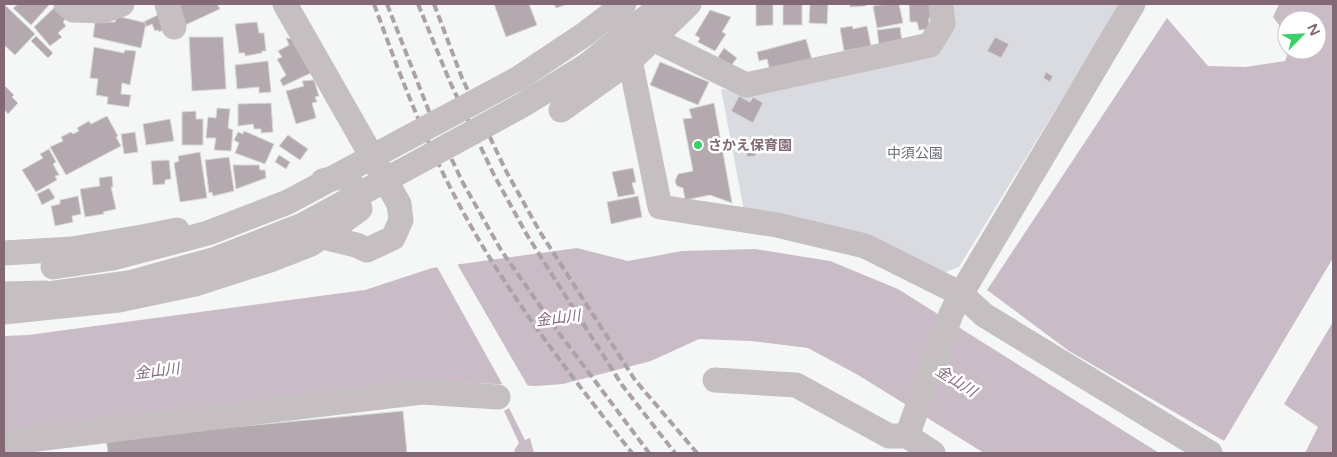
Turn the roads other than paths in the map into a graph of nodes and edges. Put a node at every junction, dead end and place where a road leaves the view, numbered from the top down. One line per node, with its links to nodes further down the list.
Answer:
1 (66, 4): 2 (street)
2 (122, 4)
3 (284, 4): 13 (street)
4 (619, 4): 11 (street)
5 (624, 4): 15 (street, bridge)
6 (663, 4): 16 (street, bridge)
7 (689, 4): 10 (street)
8 (942, 4): 10 (street)
9 (1133, 4): 17 (street)
10 (653, 39): 11 (street)
11 (630, 60): 12 (street); 17 (street)
12 (561, 110)
13 (323, 237): 14 (street); 18 (street)
14 (4, 253)
15 (4, 268)
16 (4, 294)
17 (956, 304): 21 (street); 24 (street)
18 (4, 312)
19 (715, 380): 21 (street)
20 (498, 397): 22 (street)
21 (907, 436): 23 (street)
22 (4, 443)
23 (934, 453)
24 (1210, 453)

